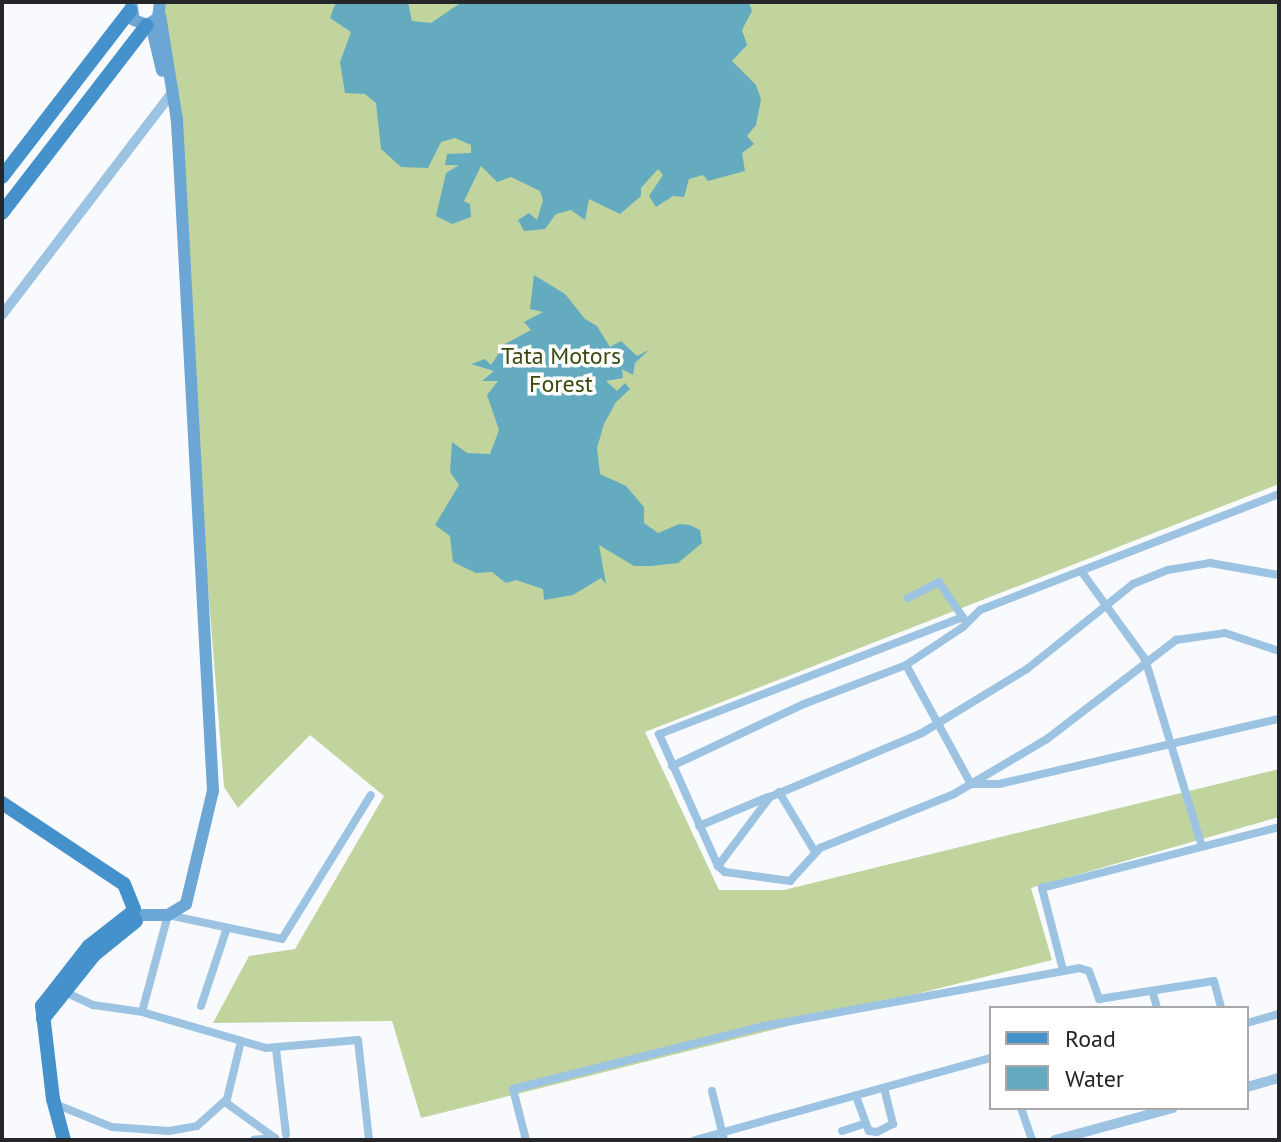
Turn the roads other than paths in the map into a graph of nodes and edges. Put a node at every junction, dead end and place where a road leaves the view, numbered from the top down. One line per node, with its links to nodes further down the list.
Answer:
1 (130, 6): 2 (main road); 4 (main road)
2 (155, 16): 3 (main road); 5 (main road)
3 (171, 94): 6 (street); 32 (main road)
4 (2, 177)
5 (2, 213)
6 (2, 315)
7 (1279, 494): 8 (street)
8 (1269, 498): 9 (street); 10 (street)
9 (1279, 501)
10 (1081, 571): 13 (street); 14 (street)
11 (1279, 575): 13 (street)
12 (908, 598): 14 (street)
13 (1103, 605): 16 (street); 19 (street)
14 (965, 620): 17 (street); 21 (street)
15 (1279, 651): 16 (street)
16 (1145, 659): 20 (street); 22 (street)
17 (906, 665): 19 (street); 21 (street)
18 (1279, 719): 20 (street)
19 (935, 725): 22 (street); 23 (street)
20 (1171, 744): 22 (street); 28 (street)
21 (672, 766): 26 (street)
22 (971, 784): 29 (street)
23 (775, 794): 26 (street); 29 (street); 30 (street)
24 (371, 795): 33 (street)
25 (2, 803): 31 (main road)
26 (699, 826): 30 (street)
27 (1279, 827): 28 (street)
28 (1202, 847): 34 (street)
29 (815, 852): 30 (street)
30 (718, 866)
31 (135, 915): 32 (main road); 35 (main road); 42 (main road)
32 (168, 915): 33 (street); 40 (street)
33 (227, 928): 37 (street)
34 (1063, 970): 36 (street); 63 (street)
35 (65, 992): 40 (street); 42 (main road)
36 (1153, 993): 38 (street); 39 (street)
37 (201, 1006)
38 (1156, 1006)
39 (1220, 1006)
40 (142, 1012): 44 (street)
41 (1279, 1014): 43 (street)
42 (43, 1019): 53 (main road)
43 (1249, 1022)
44 (241, 1041): 45 (street); 52 (street)
45 (276, 1049): 58 (street); 62 (street)
46 (989, 1059): 49 (street)
47 (1279, 1078): 48 (street)
48 (1249, 1086)
49 (884, 1088): 51 (street); 56 (street)
50 (712, 1091): 59 (street)
51 (856, 1096): 56 (street); 59 (street)
52 (225, 1102): 53 (street); 61 (street)
53 (54, 1104): 60 (main road)
54 (1022, 1110): 65 (street)
55 (1166, 1110): 66 (street)
56 (866, 1123): 57 (street)
57 (842, 1131)
58 (286, 1134)
59 (723, 1137): 64 (street)
60 (64, 1140)
61 (254, 1140)
62 (369, 1140)
63 (526, 1140)
64 (695, 1140)
65 (1032, 1140)
66 (1055, 1140)

